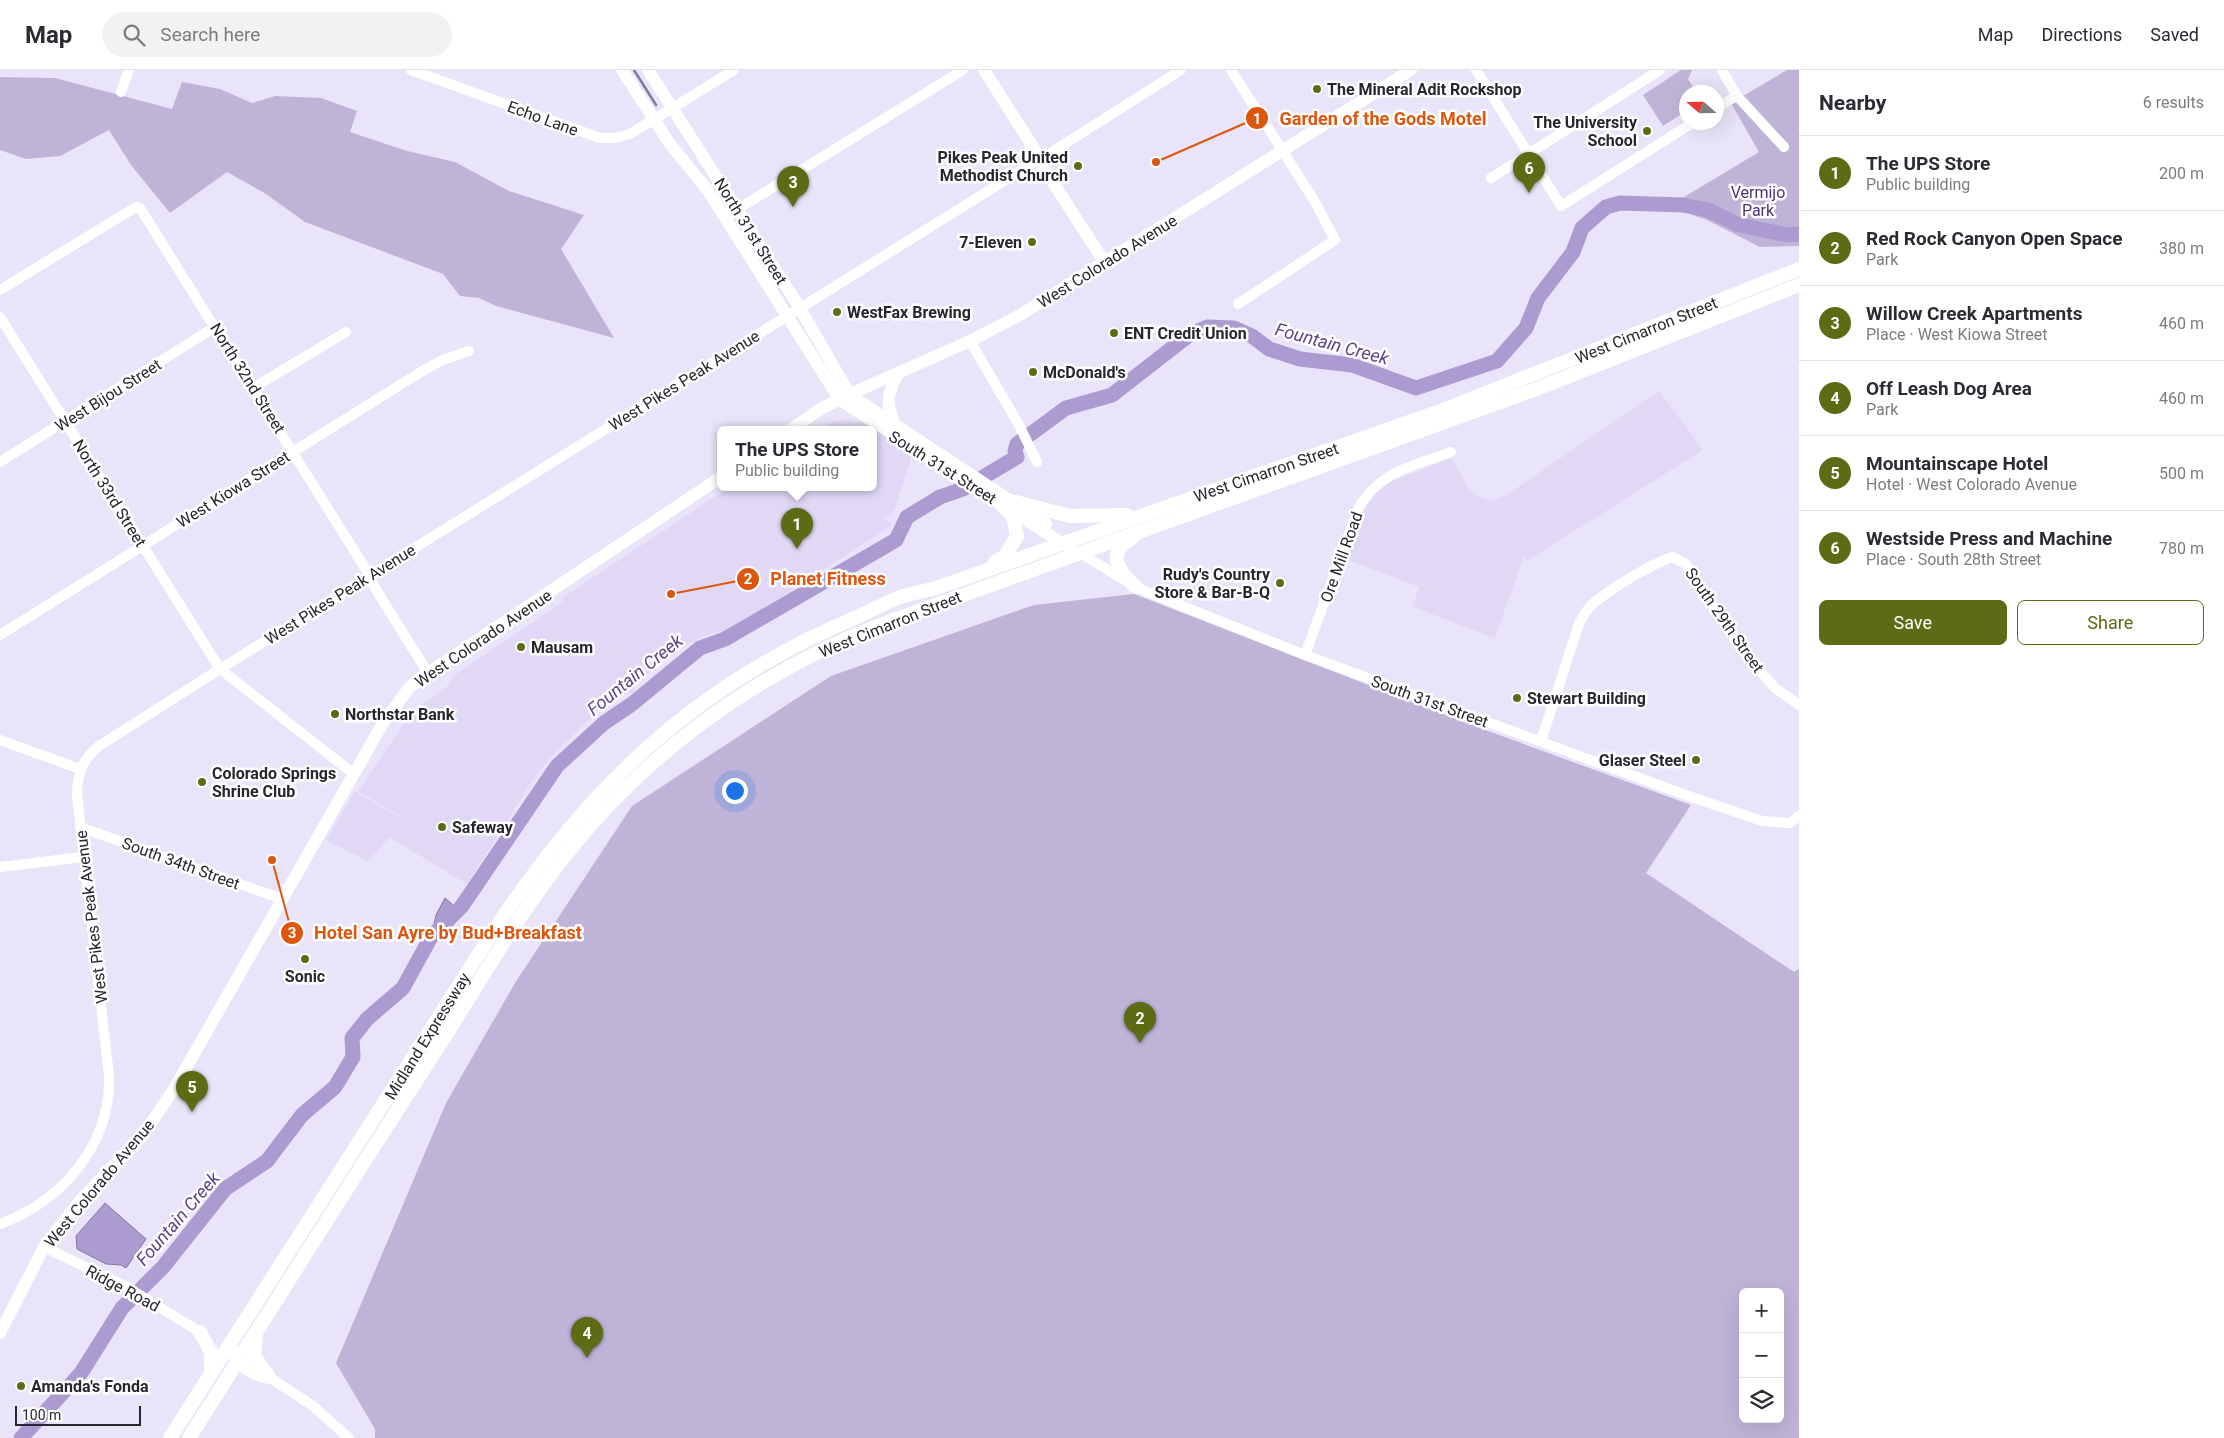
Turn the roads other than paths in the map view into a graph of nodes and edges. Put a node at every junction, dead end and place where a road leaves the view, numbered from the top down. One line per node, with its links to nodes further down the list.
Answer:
1 (128, 70): 14 (street)
2 (411, 70): 18 (street, Echo Lane)
3 (622, 70): 18 (main road, North 31st Street)
4 (648, 70): 17 (main road, North 31st Street)
5 (734, 70): 17 (street)
6 (962, 70): 25 (street)
7 (984, 70): 23 (main road)
8 (1181, 70): 23 (street, West Pikes Peak Avenue)
9 (1231, 70): 21 (street)
10 (1411, 70): 21 (main road, West Colorado Avenue)
11 (1476, 70): 22 (street)
12 (1660, 70): 22 (street)
13 (1722, 70): 15 (street)
14 (121, 92)
15 (1737, 96): 16 (street); 20 (street)
16 (1724, 103)
17 (672, 109): 18 (street, Echo Lane); 25 (main road, North 31st Street)
18 (653, 120): 26 (main road, North 31st Street)
19 (1681, 130): 22 (street)
20 (1784, 147)
21 (1282, 150): 27 (main road, West Colorado Avenue); 31 (street)
22 (1527, 154): 24 (street)
23 (1041, 162): 27 (main road); 32 (street, West Pikes Peak Avenue)
24 (1490, 178)
25 (738, 210): 26 (street); 32 (main road, North 31st Street)
26 (725, 218): 33 (main road, North 31st Street)
27 (1105, 263): 37 (main road, West Colorado Avenue)
28 (1799, 269): 54 (highway, West Cimarron Street)
29 (1799, 285): 55 (highway, West Cimarron Street)
30 (0, 290): 35 (street, North 32nd Street)
31 (1238, 304)
32 (800, 308): 33 (street, West Pikes Peak Avenue); 41 (main road, North 31st Street)
33 (787, 316): 41 (main road, South 31st Street); 59 (street, West Pikes Peak Avenue)
34 (0, 317): 42 (street, North 33rd Street)
35 (215, 327): 40 (street, North 32nd Street); 42 (street, West Bijou Street)
36 (346, 332): 40 (street)
37 (970, 342): 39 (main road, West Colorado Avenue); 48 (street)
38 (469, 351): 45 (street, West Kiowa Street)
39 (898, 373): 41 (main road, West Colorado Avenue); 43 (main road)
40 (254, 388): 45 (street, North 32nd Street)
41 (845, 398): 43 (main road, South 31st Street); 44 (main road, West Colorado Avenue); 49 (main road, South 31st Street)
42 (66, 422): 47 (street, West Bijou Street); 57 (street, North 33rd Street)
43 (894, 423): 49 (main road, South 31st Street)
44 (796, 426)
45 (294, 452): 57 (street, West Kiowa Street); 59 (street, North 32nd Street)
46 (1451, 452): 63 (street, Ore Mill Road)
47 (0, 462)
48 (1037, 462)
49 (960, 472): 51 (main road, South 31st Street)
50 (717, 480): 65 (main road, West Colorado Avenue)
51 (990, 491): 52 (main road, South 31st Street); 53 (main road, South 31st Street)
52 (1016, 502): 54 (highway); 56 (main road, South 31st Street)
53 (1000, 503): 56 (main road, South 31st Street); 61 (highway)
54 (1155, 511): 56 (highway, West Cimarron Street)
55 (1144, 531): 58 (highway, West Cimarron Street); 60 (highway)
56 (1067, 542): 58 (main road, South 31st Street); 61 (highway, West Cimarron Street)
57 (143, 545): 62 (street, West Kiowa Street); 64 (street, North 33rd Street)
58 (1080, 553): 60 (street, South 31st Street); 67 (highway, West Cimarron Street)
59 (370, 576): 64 (street, West Pikes Peak Avenue); 65 (street, North 32nd Street)
60 (1136, 587): 63 (street, South 31st Street)
61 (936, 588): 66 (highway, West Cimarron Street)
62 (0, 634)
63 (1305, 655): 70 (street, South 31st Street)
64 (220, 669): 71 (street, West Pikes Peak Avenue); 72 (street)
65 (428, 673): 72 (main road, West Colorado Avenue)
66 (737, 680): 80 (highway, Midland Expressway)
67 (746, 693): 83 (highway, Midland Expressway)
68 (1799, 705): 70 (street, South 29th Street)
69 (0, 740): 71 (street)
70 (1541, 742): 73 (street, South 31st Street)
71 (80, 769): 74 (street, West Pikes Peak Avenue)
72 (354, 774): 77 (main road, West Colorado Avenue)
73 (1799, 816)
74 (80, 827): 75 (street, West Pikes Peak Avenue); 77 (street, South 34th Street)
75 (83, 857): 76 (street); 78 (street, West Pikes Peak Avenue)
76 (0, 866)
77 (282, 899): 79 (main road, West Colorado Avenue)
78 (0, 1223)
79 (44, 1247): 81 (street, Ridge Road); 82 (main road, West Colorado Avenue)
80 (242, 1326): 84 (highway, Midland Expressway); 85 (highway)
81 (200, 1332): 84 (highway); 86 (highway)
82 (0, 1333)
83 (256, 1333): 85 (highway, Midland Expressway); 87 (highway)
84 (228, 1346): 86 (highway, Midland Expressway); 88 (highway)
85 (237, 1362): 87 (highway); 88 (highway, Midland Expressway)
86 (210, 1376): 89 (highway, Midland Expressway)
87 (269, 1377): 91 (street)
88 (220, 1388): 90 (highway, Midland Expressway)
89 (170, 1438)
90 (189, 1438)
91 (349, 1438)

